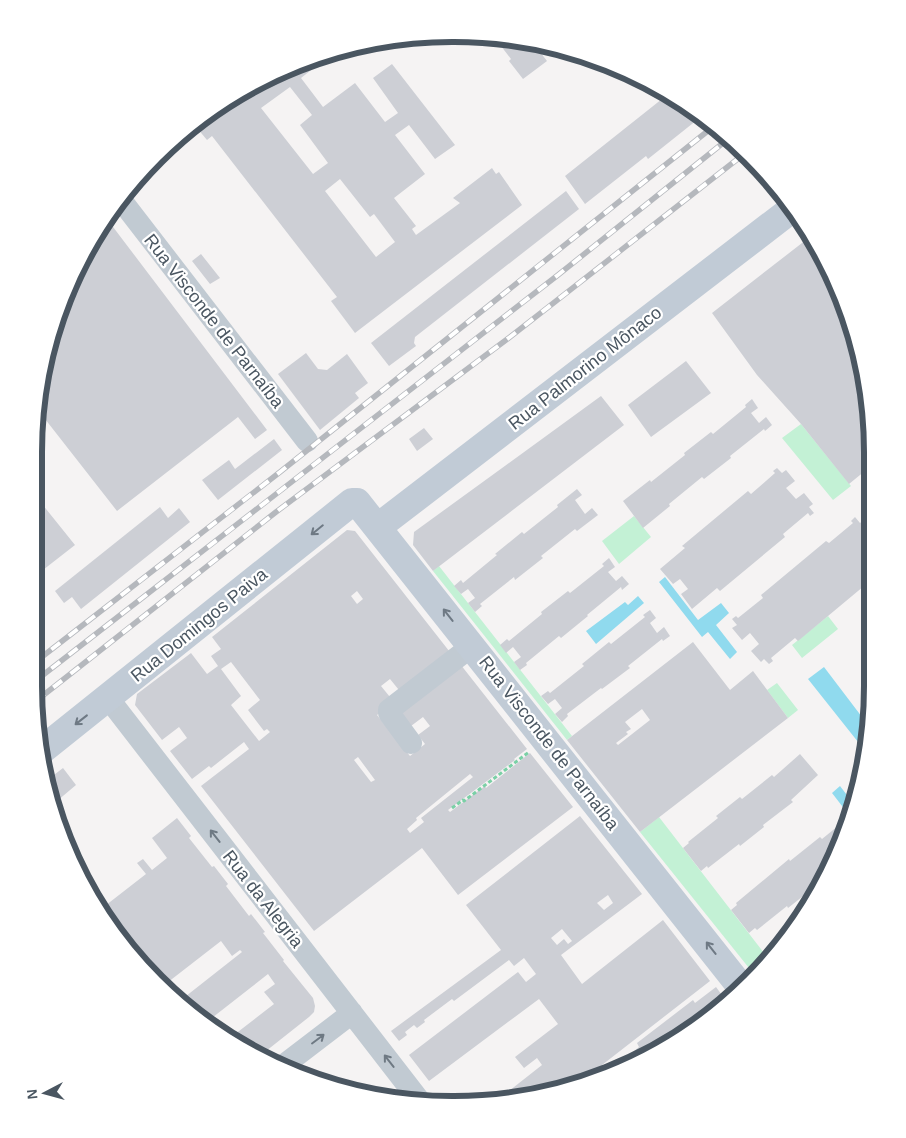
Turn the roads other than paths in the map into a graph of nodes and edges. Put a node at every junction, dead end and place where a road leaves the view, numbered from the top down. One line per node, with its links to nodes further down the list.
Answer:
1 (125, 206): 3 (street, Rua Visconde de Parnaíba)
2 (786, 213): 5 (street, Rua Palmorino Mônaco)
3 (306, 441)
4 (356, 501): 5 (street, Rua Visconde de Parnaíba); 7 (street, Rua Domingos Paiva, one-way to 7)
5 (378, 527): 6 (street, Rua Visconde de Parnaíba, one-way to 5)
6 (472, 646): 8 (street); 10 (street, Rua Visconde de Parnaíba, one-way to 6)
7 (108, 698): 9 (street, Rua Domingos Paiva, one-way to 9); 11 (street, Rua da Alegria, one-way to 7)
8 (411, 743)
9 (47, 746)
10 (738, 980)
11 (352, 1014): 12 (street, one-way to 11); 13 (street, Rua da Alegria, one-way to 11)
12 (289, 1061)
13 (414, 1094)

